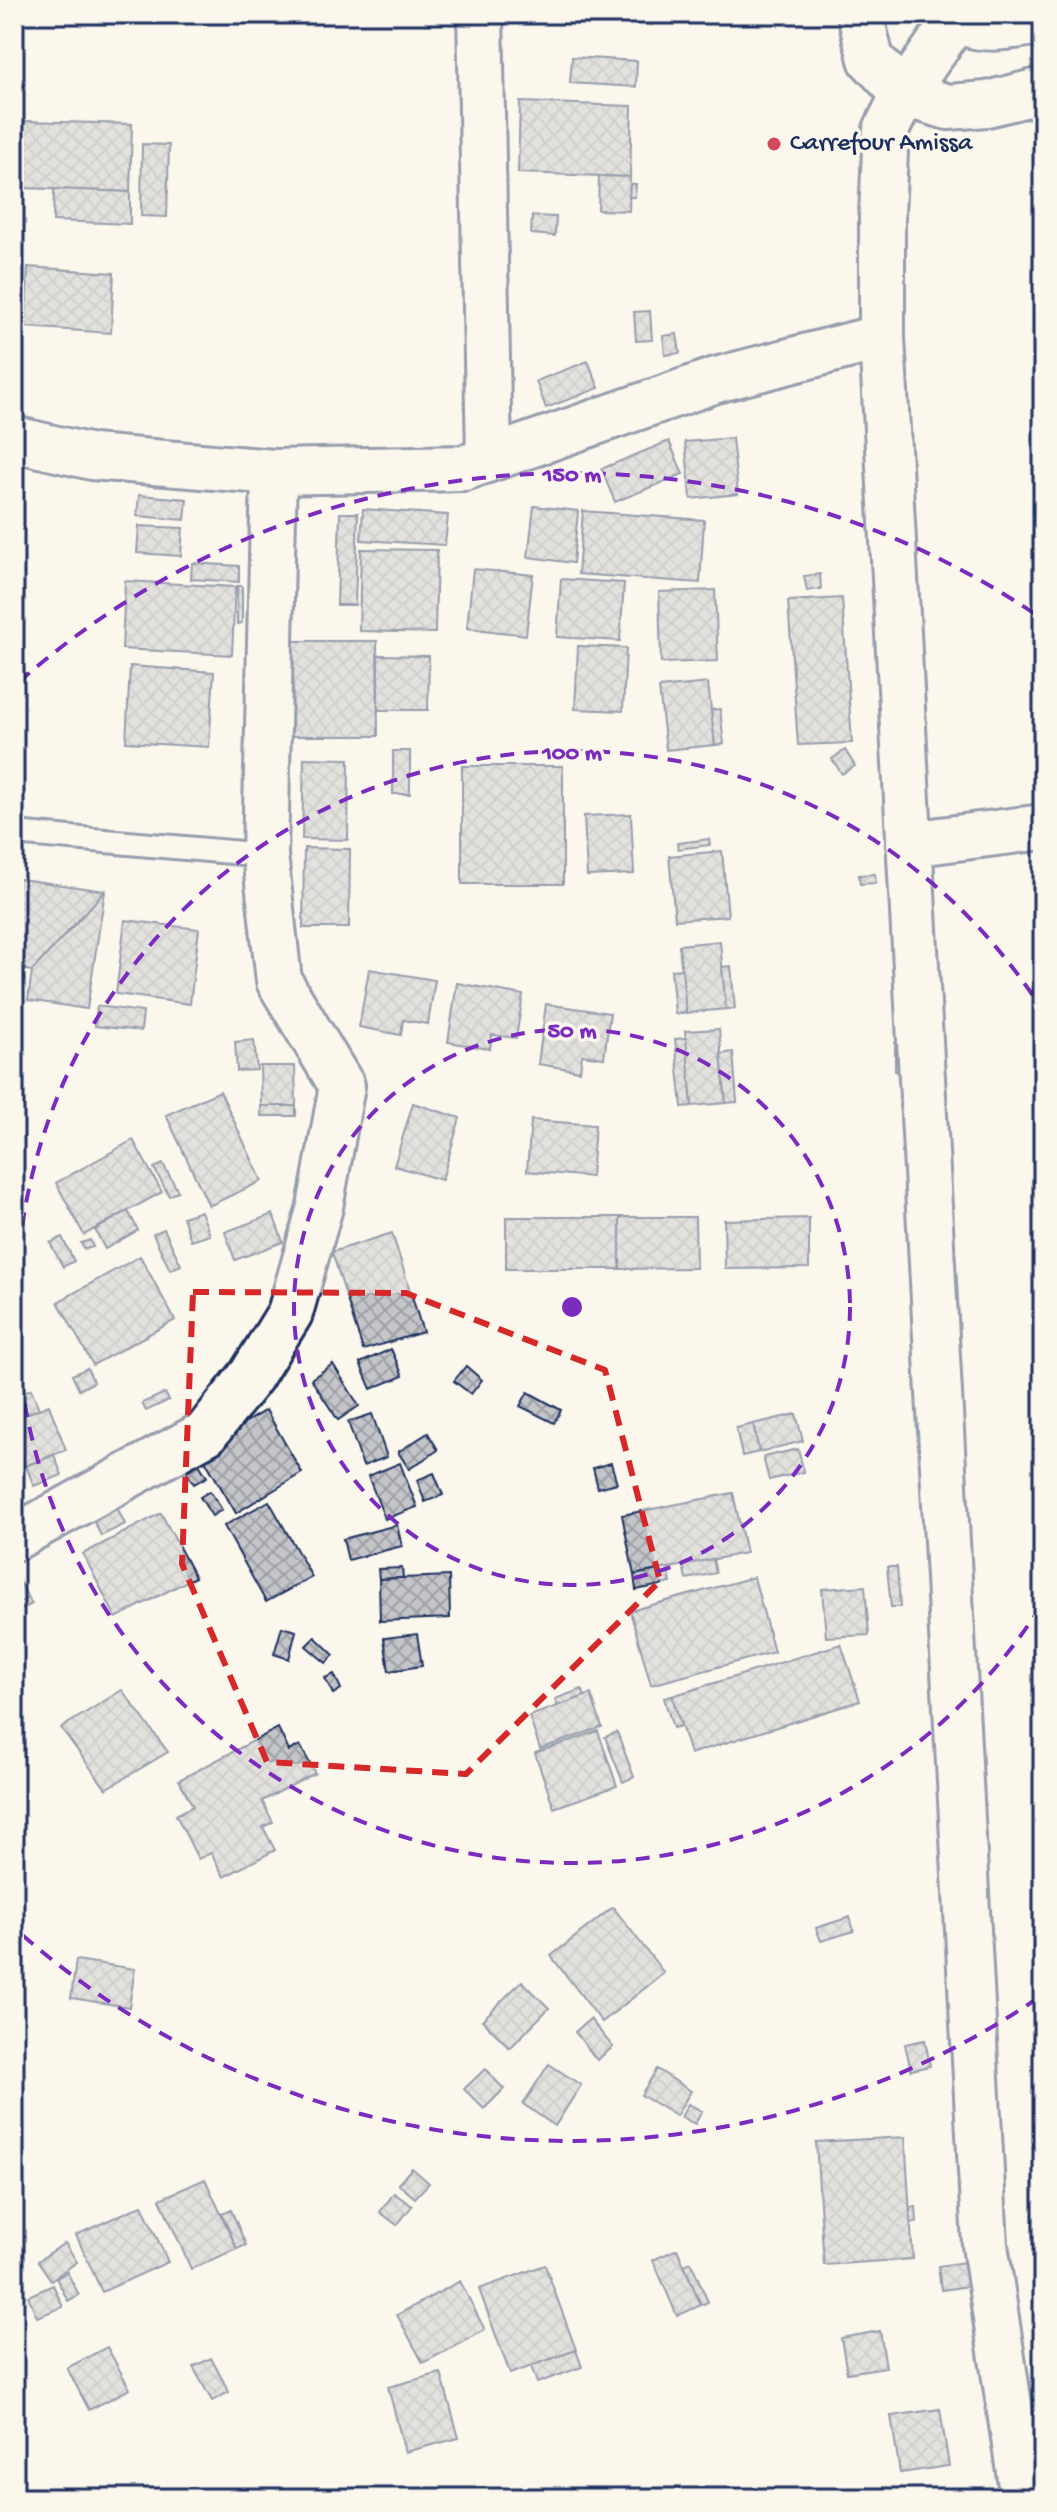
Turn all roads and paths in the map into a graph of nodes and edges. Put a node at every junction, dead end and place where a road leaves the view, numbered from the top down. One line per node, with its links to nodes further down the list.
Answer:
1 (480, 14): 9 (street)
2 (860, 14): 6 (street)
3 (954, 16): 4 (street); 6 (street)
4 (1043, 21)
5 (1043, 90): 6 (street)
6 (904, 94): 7 (street)
7 (882, 337): 9 (street); 13 (street)
8 (14, 439): 10 (street)
9 (489, 457): 10 (street)
10 (274, 472): 14 (street)
11 (1043, 827): 13 (street)
12 (14, 833): 14 (lane)
13 (909, 844): 16 (street)
14 (265, 855): 15 (street)
15 (14, 1538)
16 (1023, 2498)

